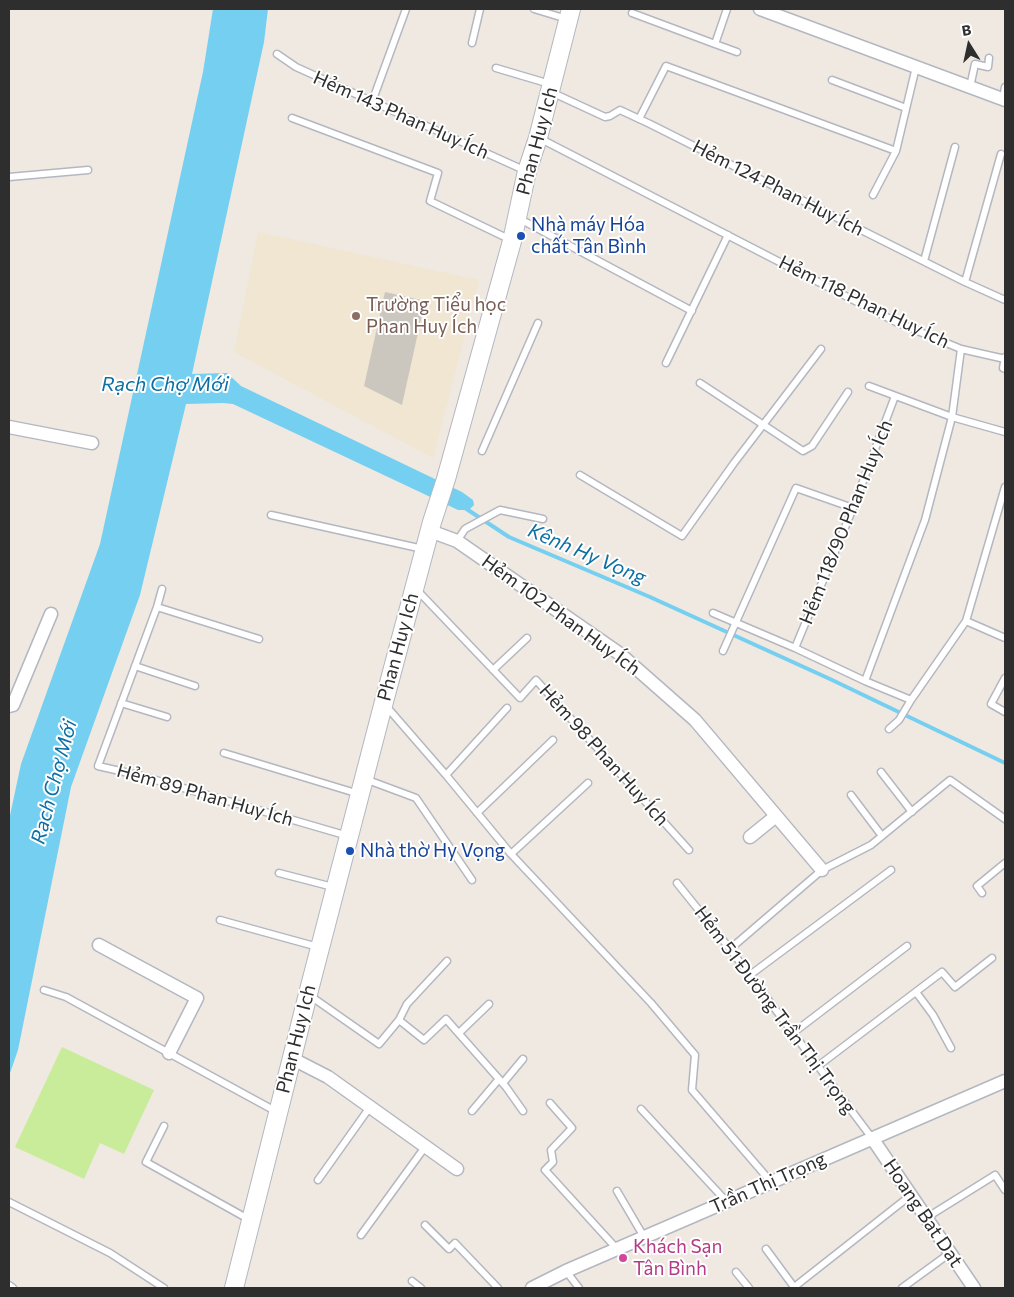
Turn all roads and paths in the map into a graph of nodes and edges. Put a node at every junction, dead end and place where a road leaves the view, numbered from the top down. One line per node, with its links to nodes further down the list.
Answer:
1 (406, 9): 19 (lane)
2 (480, 9): 8 (lane)
3 (534, 9): 7 (lane)
4 (727, 9): 9 (lane)
5 (760, 9): 13 (street)
6 (632, 13): 9 (lane)
7 (569, 14): 16 (main road, Phan Huy Ich)
8 (472, 43)
9 (715, 44): 10 (lane)
10 (737, 52)
11 (278, 54): 19 (lane, Hẻm 143 Phan Huy Ích)
12 (989, 58): 17 (lane)
13 (916, 67): 17 (street); 20 (lane)
14 (496, 68): 16 (lane)
15 (832, 80): 20 (lane)
16 (550, 88): 22 (lane, Hẻm 124 Phan Huy Ích); 23 (main road, Phan Huy Ich)
17 (970, 88): 18 (street)
18 (1005, 95)
19 (372, 102): 28 (lane, Hẻm 143 Phan Huy Ích)
20 (906, 108): 25 (lane)
21 (292, 118): 33 (lane)
22 (639, 119): 25 (lane); 34 (lane, Hẻm 124 Phan Huy Ích)
23 (538, 138): 28 (main road, Phan Huy Ich); 32 (lane, Hẻm 118 Phan Huy Ích)
24 (954, 147): 34 (lane)
25 (896, 151): 30 (lane)
26 (1001, 154): 35 (lane)
27 (88, 170): 29 (lane)
28 (527, 171): 31 (main road, Phan Huy Ich)
29 (9, 177)
30 (874, 195)
31 (517, 218): 33 (main road, Phan Huy Ich); 37 (lane)
32 (728, 235): 37 (lane); 40 (lane, Hẻm 118 Phan Huy Ích)
33 (512, 240): 59 (main road, Phan Huy Ich)
34 (924, 261): 35 (lane, Hẻm 124 Phan Huy Ích)
35 (965, 282): 36 (lane, Hẻm 124 Phan Huy Ích)
36 (1005, 300)
37 (692, 311): 42 (lane)
38 (538, 323): 53 (lane)
39 (821, 349): 49 (lane)
40 (961, 349): 41 (lane); 48 (lane, Hẻm 118 Phan Huy Ích)
41 (1005, 358): 43 (lane)
42 (666, 363)
43 (1005, 369)
44 (700, 383): 49 (lane)
45 (869, 386): 47 (lane, Hẻm 118/90 Phan Huy Ích)
46 (848, 392): 49 (lane)
47 (895, 396): 48 (lane, Hẻm 118/90 Phan Huy Ích); 56 (lane, Hẻm 118/90 Phan Huy Ích)
48 (952, 417): 51 (lane, Hẻm 118/90 Phan Huy Ích); 77 (lane, Hẻm 118 Phan Huy Ích)
49 (763, 425): 54 (lane)
50 (9, 427): 52 (street)
51 (1005, 432)
52 (92, 443)
53 (482, 451)
54 (580, 475)
55 (1005, 487): 67 (lane)
56 (853, 508): 68 (lane); 72 (lane, Hẻm 118/90 Phan Huy Ích)
57 (271, 515): 61 (lane)
58 (543, 519): 60 (lane)
59 (431, 526): 60 (street, Hẻm 102 Phan Huy Ích); 61 (main road, Phan Huy Ich)
60 (457, 541): 96 (street, Hẻm 102 Phan Huy Ích)
61 (424, 550): 62 (main road, Phan Huy Ich)
62 (414, 587): 75 (lane, Hẻm 98 Phan Huy Ích); 81 (main road, Phan Huy Ich)
63 (162, 589): 64 (lane, Hẻm 89 Phan Huy Ích)
64 (157, 607): 71 (lane); 74 (lane, Hẻm 89 Phan Huy Ích)
65 (713, 613): 68 (lane)
66 (51, 614): 82 (street)
67 (966, 621): 70 (lane); 79 (lane)
68 (736, 624): 72 (lane); 73 (lane)
69 (527, 638): 75 (lane)
70 (1005, 638)
71 (259, 639)
72 (796, 648): 77 (lane)
73 (723, 651)
74 (135, 666): 78 (lane); 80 (lane, Hẻm 89 Phan Huy Ích)
75 (494, 670): 101 (lane, Hẻm 98 Phan Huy Ích)
76 (1005, 678): 84 (lane)
77 (864, 681): 79 (lane)
78 (195, 686)
79 (911, 700): 86 (lane)
80 (121, 703): 85 (lane); 98 (lane, Hẻm 89 Phan Huy Ích)
81 (384, 703): 90 (lane); 92 (main road, Phan Huy Ich)
82 (9, 706)
83 (507, 708): 90 (lane)
84 (1005, 712)
85 (167, 717)
86 (889, 729)
87 (553, 740): 94 (lane)
88 (224, 753): 92 (lane)
89 (881, 772): 95 (lane)
90 (446, 775): 94 (lane)
91 (588, 784): 102 (lane)
92 (362, 786): 98 (main road, Phan Huy Ich); 107 (lane)
93 (851, 795): 99 (lane)
94 (477, 812): 102 (lane)
95 (912, 812): 97 (lane); 99 (lane)
96 (776, 816): 100 (street); 104 (street, Hẻm 102 Phan Huy Ích)
97 (1005, 820)
98 (349, 836): 109 (main road, Phan Huy Ich)
99 (882, 836): 104 (lane)
100 (750, 837)
101 (689, 850)
102 (511, 854): 144 (lane)
103 (1005, 863): 110 (lane)
104 (822, 870): 115 (lane)
105 (891, 870): 118 (lane)
106 (279, 873): 109 (lane)
107 (472, 880)
108 (677, 883): 115 (lane, Hẻm 51 Đường Trần Thị Trọng)
109 (335, 888): 114 (main road, Phan Huy Ich)
110 (982, 893)
111 (220, 920): 114 (lane)
112 (99, 945): 127 (street)
113 (908, 946): 125 (lane)
114 (320, 948): 121 (main road, Phan Huy Ich)
115 (730, 949): 118 (lane, Hẻm 51 Đường Trần Thị Trọng)
116 (992, 958): 120 (lane)
117 (447, 961): 123 (lane)
118 (750, 975): 125 (lane, Hẻm 51 Đường Trần Thị Trọng)
119 (44, 990): 127 (lane)
120 (916, 992): 126 (lane); 130 (lane)
121 (308, 994): 123 (lane); 128 (main road, Phan Huy Ich)
122 (489, 1004): 124 (lane)
123 (399, 1020): 124 (lane)
124 (458, 1033): 131 (lane)
125 (793, 1033): 130 (lane, Hẻm 51 Đường Trần Thị Trọng)
126 (950, 1048)
127 (169, 1053): 138 (lane)
128 (291, 1058): 134 (street); 138 (main road, Phan Huy Ich)
129 (523, 1058): 131 (lane)
130 (818, 1066): 140 (lane, Hẻm 51 Đường Trần Thị Trọng)
131 (501, 1081): 136 (lane); 137 (lane)
132 (1005, 1081): 140 (street, Trần Thị Trọng)
133 (550, 1103): 155 (lane)
134 (370, 1107): 141 (street); 143 (lane)
135 (641, 1109): 149 (lane)
136 (472, 1111)
137 (523, 1111)
138 (278, 1112): 151 (main road, Phan Huy Ich)
139 (164, 1126): 151 (lane)
140 (872, 1138): 144 (street, Trần Thị Trọng); 147 (street, Hoang Bat Dat)
141 (426, 1147): 142 (street); 153 (lane)
142 (458, 1169)
143 (318, 1180)
144 (771, 1182): 149 (street, Trần Thị Trọng)
145 (1005, 1190): 150 (lane)
146 (617, 1191): 154 (lane)
147 (911, 1195): 150 (street, Hoang Bat Dat); 170 (lane)
148 (9, 1202): 163 (lane)
149 (726, 1202): 154 (street, Trần Thị Trọng)
150 (926, 1218): 157 (street, Hoang Bat Dat)
151 (251, 1221): 164 (main road, Phan Huy Ich)
152 (424, 1225): 166 (lane)
153 (361, 1235)
154 (644, 1237): 155 (street, Trần Thị Trọng)
155 (616, 1249): 158 (street, Trần Thị Trọng)
156 (766, 1249): 170 (lane)
157 (950, 1253): 171 (lane); 172 (street, Hoang Bat Dat)
158 (566, 1271): 167 (street, Trần Thị Trọng); 168 (lane)
159 (736, 1272): 169 (lane)
160 (412, 1281): 165 (lane)
161 (9, 1286): 162 (lane)
162 (14, 1288)
163 (164, 1288)
164 (234, 1288)
165 (421, 1288)
166 (498, 1288)
167 (532, 1288)
168 (579, 1288)
169 (749, 1288)
170 (793, 1288)
171 (902, 1288)
172 (974, 1288)

